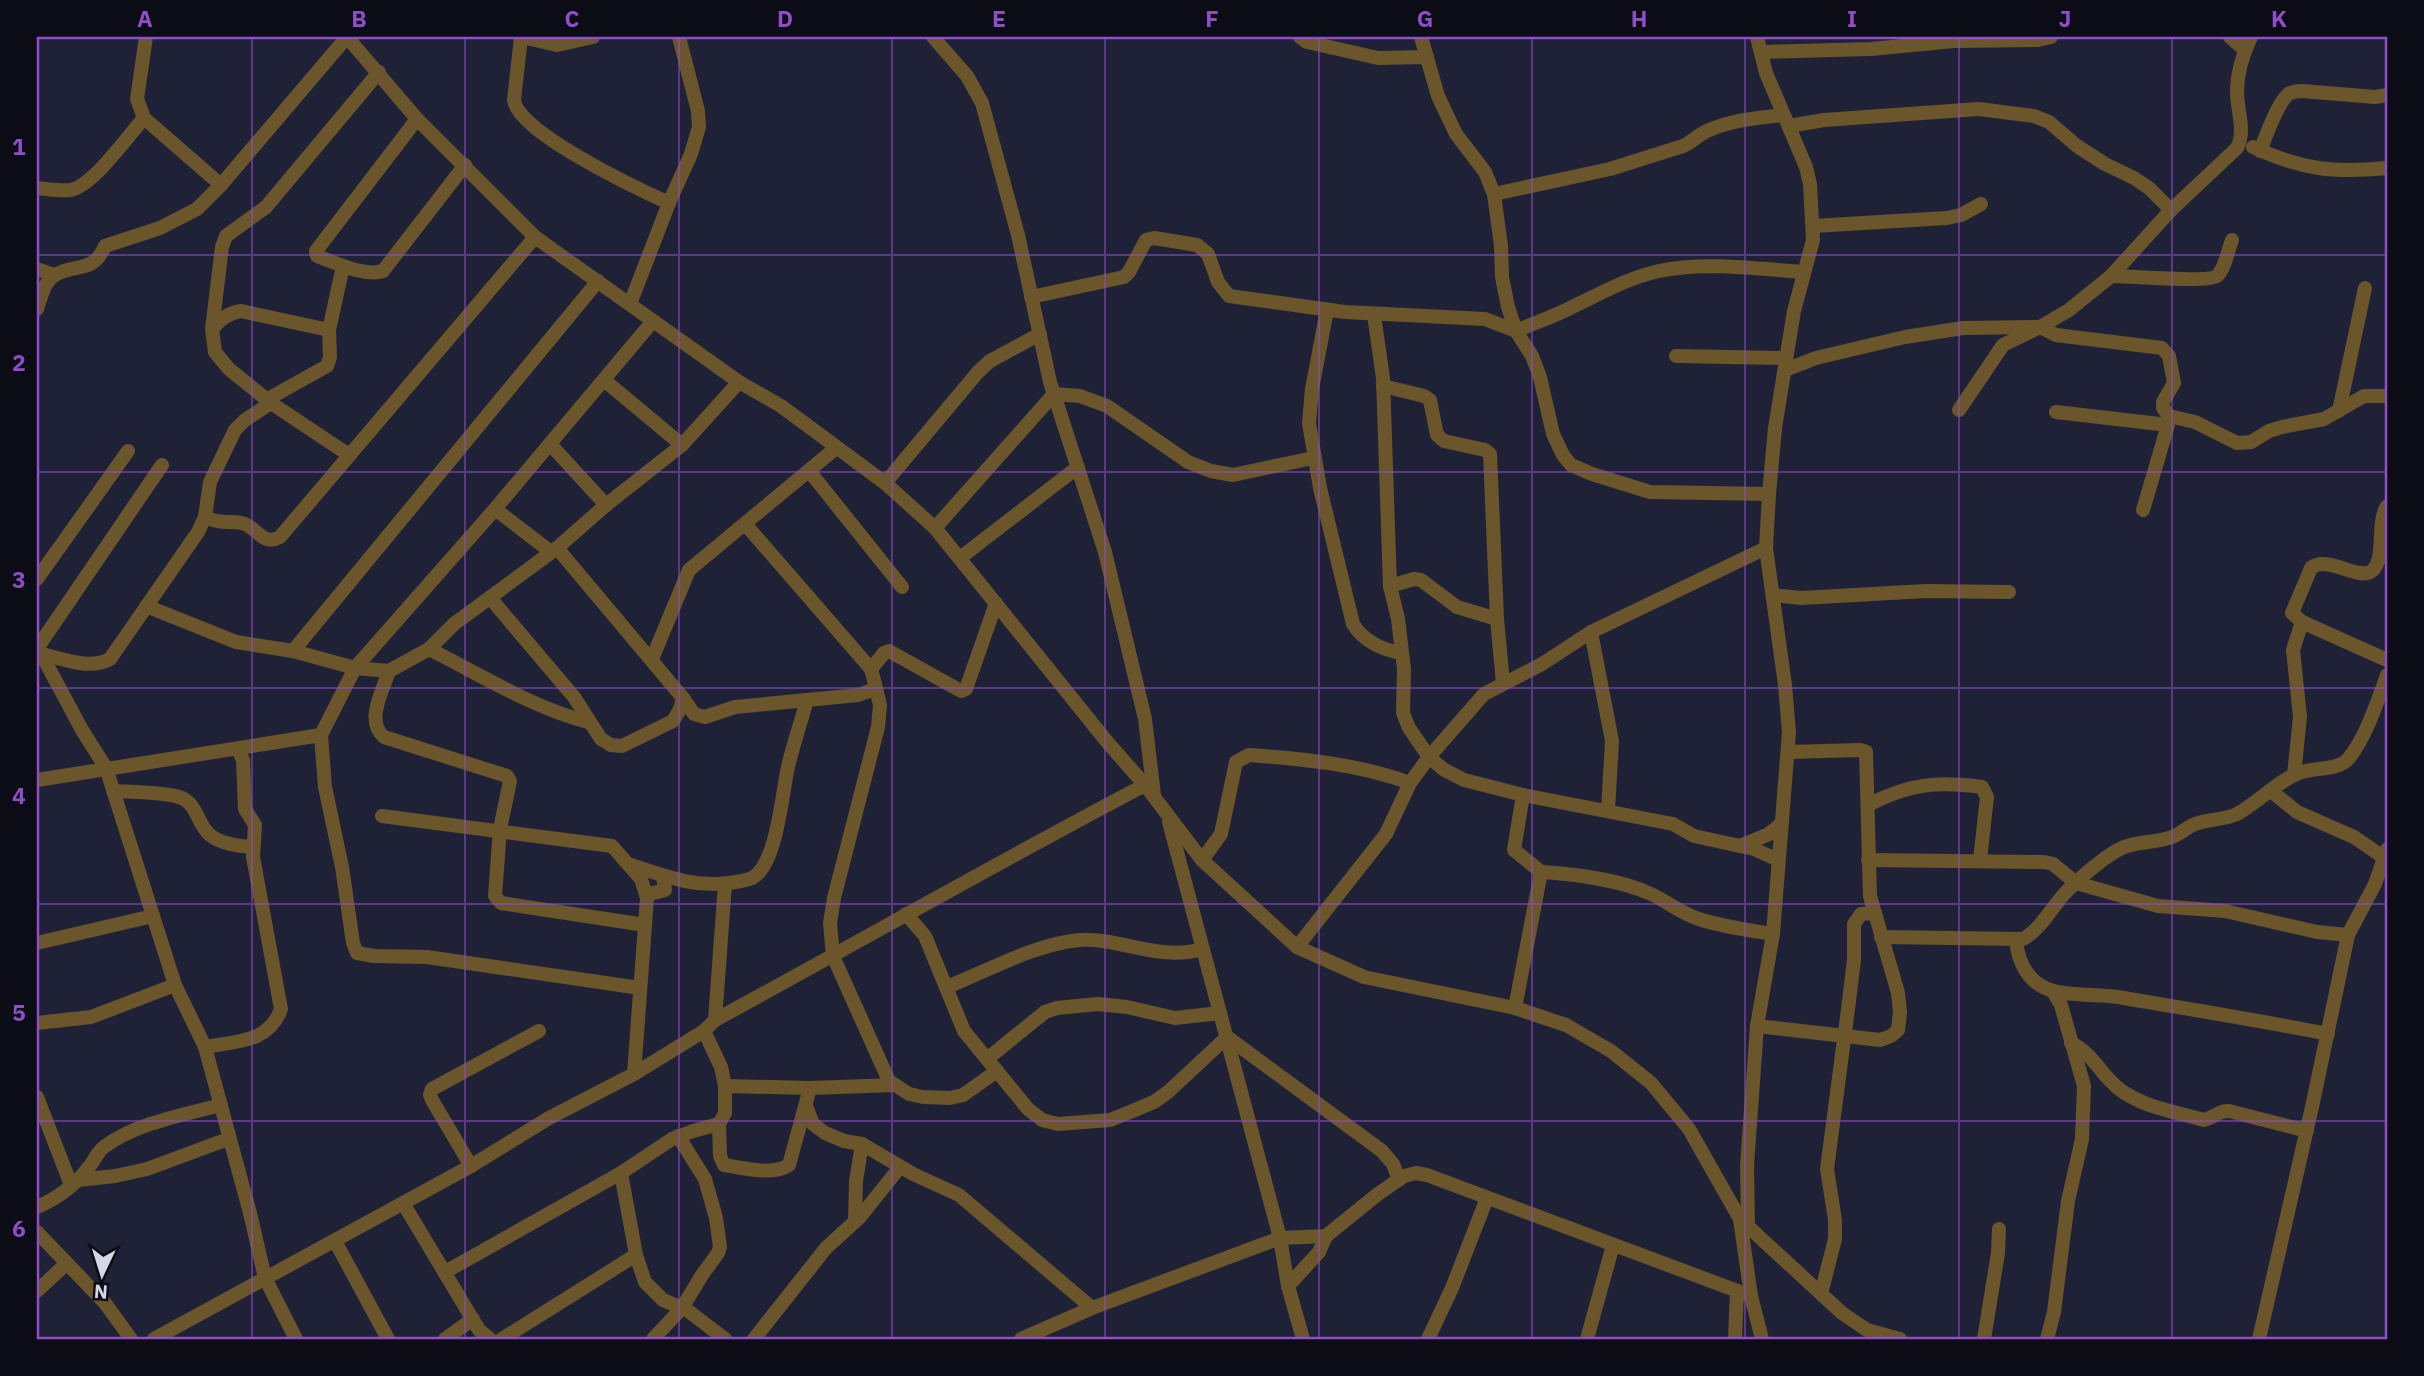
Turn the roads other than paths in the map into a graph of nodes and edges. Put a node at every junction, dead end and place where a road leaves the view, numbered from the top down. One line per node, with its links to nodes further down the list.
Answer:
1 (146, 37): 19 (street)
2 (347, 37): 17 (street); 26 (street)
3 (522, 37): 4 (street); 29 (street)
4 (593, 37)
5 (679, 37): 29 (street)
6 (933, 37): 42 (street)
7 (1300, 37): 16 (street)
8 (1421, 37): 16 (street)
9 (1757, 37): 15 (street)
10 (2051, 37): 12 (street)
11 (2230, 37): 14 (street)
12 (2004, 39): 13 (street)
13 (1921, 41): 15 (street)
14 (2248, 43): 22 (street)
15 (1761, 52): 21 (street)
16 (1427, 57): 28 (street)
17 (379, 72): 20 (street); 49 (street)
18 (2387, 95): 23 (street)
19 (144, 118): 26 (street); 27 (street)
20 (417, 119): 24 (street); 35 (street)
21 (1786, 120): 28 (street); 31 (street); 32 (street)
22 (2241, 142): 23 (street); 31 (street)
23 (2260, 150): 25 (street)
24 (465, 165): 33 (street); 35 (street)
25 (2387, 168)
26 (221, 185): 38 (street)
27 (37, 188)
28 (1494, 194): 51 (street)
29 (669, 203): 43 (street)
30 (1981, 204): 32 (street)
31 (2171, 210): 39 (street)
32 (1813, 226): 37 (street)
33 (535, 237): 40 (street); 69 (street)
34 (2232, 240): 39 (street)
35 (343, 266): 50 (street)
36 (37, 269): 38 (street)
37 (1804, 272): 51 (street); 54 (street)
38 (54, 275): 44 (street)
39 (2111, 276): 48 (street)
40 (598, 281): 43 (street); 99 (street)
41 (2365, 288): 62 (street)
42 (1031, 297): 45 (street); 52 (street)
43 (631, 304): 47 (street)
44 (37, 309)
45 (1327, 310): 46 (street); 70 (street)
46 (1374, 315): 51 (street); 57 (street)
47 (653, 321): 55 (street); 56 (street)
48 (2040, 327): 54 (street); 61 (street); 64 (street)
49 (212, 329): 50 (street); 60 (street)
50 (329, 330): 60 (street)
51 (1516, 331): 75 (street)
52 (1040, 334): 58 (street); 74 (street)
53 (1676, 356): 54 (street)
54 (1786, 364): 75 (street)
55 (604, 380): 65 (street); 66 (street)
56 (739, 382): 66 (street); 67 (street)
57 (1383, 386): 87 (street); 94 (street)
58 (1054, 394): 70 (street); 72 (street); 82 (street)
59 (2387, 396): 62 (street)
60 (268, 402): 69 (street); 80 (street)
61 (1959, 410)
62 (2339, 411): 64 (street)
63 (2056, 412): 64 (street)
64 (2169, 421): 79 (street)
65 (550, 444): 76 (street); 78 (street)
66 (682, 445): 76 (street)
67 (836, 449): 73 (street); 74 (street)
68 (128, 451): 86 (street)
69 (349, 455): 80 (street)
70 (1314, 458): 100 (street)
71 (162, 465): 97 (street)
72 (1078, 467): 85 (street); 124 (street)
73 (810, 472): 81 (street); 88 (street)
74 (885, 483): 82 (street)
75 (1769, 494): 83 (street)
76 (606, 505): 84 (street)
77 (2387, 506): 95 (street)
78 (495, 509): 84 (street); 103 (street)
79 (2143, 510)
80 (205, 517): 93 (street)
81 (746, 525): 101 (street); 104 (street)
82 (935, 528): 85 (street)
83 (1766, 548): 90 (street); 96 (street)
84 (554, 550): 91 (street); 101 (street)
85 (960, 558): 92 (street)
86 (37, 579)
87 (1390, 586): 94 (street); 100 (street)
88 (902, 587)
89 (2009, 592): 90 (street)
90 (1774, 595): 114 (street)
91 (492, 599): 98 (street); 111 (street)
92 (996, 603): 104 (street); 120 (street)
93 (146, 607): 97 (street); 99 (street)
94 (1497, 619): 107 (street)
95 (2302, 622): 102 (street); 117 (street)
96 (1591, 632): 107 (street); 126 (street)
97 (39, 649): 116 (street)
98 (429, 649): 105 (street); 111 (street)
99 (293, 652): 103 (street)
100 (1401, 653): 115 (street)
101 (652, 659): 109 (street)
102 (2387, 660)
103 (355, 668): 105 (street); 112 (street)
104 (871, 669): 108 (street)
105 (389, 671): 130 (street)
106 (2387, 675): 117 (street)
107 (1503, 683): 115 (street)
108 (875, 684): 110 (street); 156 (street)
109 (683, 698): 110 (street); 111 (street)
110 (807, 700): 142 (street)
111 (589, 722)
112 (321, 735): 113 (street); 159 (street)
113 (239, 749): 116 (street); 132 (street)
114 (1788, 752): 125 (street); 129 (street)
115 (1429, 757): 119 (street); 123 (street)
116 (106, 768): 118 (street); 122 (street)
117 (2294, 775): 121 (street)
118 (37, 780)
119 (1410, 783): 134 (street); 154 (street)
120 (1145, 785): 124 (street); 146 (street)
121 (2271, 790): 133 (street); 141 (street)
122 (113, 791): 132 (street); 147 (street)
123 (1523, 795): 126 (street); 139 (street)
124 (1154, 798): 128 (street)
125 (1868, 805): 136 (street); 137 (street)
126 (1608, 810): 131 (street)
127 (382, 816): 130 (street)
128 (1168, 818): 134 (street); 155 (street)
129 (1781, 824): 131 (street); 135 (street)
130 (499, 830): 138 (street); 148 (street)
131 (1739, 846): 135 (street)
132 (252, 847): 172 (street)
133 (2385, 853): 143 (street)
134 (1202, 860): 154 (street)
135 (1778, 860): 149 (street)
136 (1868, 860): 137 (street); 145 (street)
137 (1980, 860): 141 (street)
138 (630, 864): 140 (street); 144 (street)
139 (1541, 872): 149 (street); 161 (street)
140 (663, 876): 142 (street); 144 (street)
141 (2077, 883): 150 (street); 152 (street)
142 (724, 884): 163 (street)
143 (2381, 886): 150 (street)
144 (646, 895): 148 (street)
145 (1875, 913): 151 (street); 170 (street)
146 (906, 914): 156 (street); 158 (street)
147 (153, 916): 153 (street); 157 (street)
148 (645, 925): 159 (street)
149 (1773, 934): 165 (street)
150 (2348, 935): 168 (street)
151 (1881, 937): 152 (street); 170 (street)
152 (2016, 940): 160 (street)
153 (37, 943)
154 (1297, 947): 161 (street)
155 (1203, 949): 158 (street); 162 (street)
156 (834, 956): 163 (street); 176 (street)
157 (176, 985): 164 (street); 172 (street)
158 (947, 986): 173 (street)
159 (640, 988): 175 (street)
160 (2053, 991): 168 (street); 171 (street)
161 (1515, 1008): 196 (street)
162 (1220, 1013): 169 (street); 173 (street)
163 (715, 1020): 167 (street)
164 (37, 1023)
165 (1757, 1026): 170 (street); 196 (street)
166 (539, 1031): 187 (street)
167 (704, 1031): 175 (street); 177 (street)
168 (2328, 1034): 183 (street)
169 (1227, 1037): 174 (street); 190 (street); 200 (street)
170 (1843, 1037): 210 (street)
171 (2071, 1043): 183 (street); 233 (street)
172 (205, 1047): 180 (street)
173 (986, 1059): 174 (street)
174 (997, 1071): 176 (street)
175 (634, 1074): 187 (street)
176 (895, 1085): 178 (street)
177 (725, 1086): 178 (street); 182 (street)
178 (810, 1088): 181 (street)
179 (37, 1097): 191 (street)
180 (221, 1105): 185 (street); 191 (street)
181 (806, 1106): 182 (street); 186 (street)
182 (719, 1124): 184 (street)
183 (2307, 1131): 234 (street)
184 (678, 1136): 189 (street); 211 (street)
185 (228, 1139): 191 (street); 206 (street)
186 (862, 1144): 188 (street); 195 (street)
187 (471, 1166): 193 (street)
188 (900, 1167): 195 (street); 212 (street)
189 (621, 1172): 203 (street); 205 (street)
190 (1399, 1180): 192 (street); 199 (street)
191 (75, 1182): 194 (street)
192 (1487, 1198): 202 (street); 227 (street)
193 (404, 1203): 201 (street); 205 (street)
194 (37, 1207)
195 (855, 1221): 224 (street)
196 (1744, 1222): 209 (street); 210 (street)
197 (1999, 1228): 232 (street)
198 (37, 1232): 204 (street)
199 (1326, 1236): 200 (street); 207 (street)
200 (1280, 1238): 207 (street); 212 (street)
201 (335, 1241): 206 (street); 218 (street)
202 (1612, 1245): 209 (street); 228 (street)
203 (636, 1255): 211 (street); 221 (street)
204 (66, 1264): 208 (street); 215 (street)
205 (445, 1272): 213 (street)
206 (265, 1278): 216 (street); 217 (street)
207 (1288, 1286): 226 (street)
208 (37, 1291)
209 (1744, 1294): 229 (street); 230 (street)
210 (1821, 1294): 214 (street)
211 (682, 1308): 222 (street); 223 (street)
212 (1091, 1308): 225 (street)
213 (473, 1319): 219 (street); 220 (street)
214 (1868, 1334): 231 (street)
215 (131, 1339)
216 (153, 1339)
217 (296, 1339)
218 (388, 1339)
219 (445, 1339)
220 (490, 1339)
221 (502, 1339)
222 (653, 1339)
223 (725, 1339)
224 (754, 1339)
225 (1021, 1339)
226 (1303, 1339)
227 (1428, 1339)
228 (1587, 1339)
229 (1735, 1339)
230 (1762, 1339)
231 (1900, 1339)
232 (1984, 1339)
233 (2047, 1339)
234 (2259, 1339)

